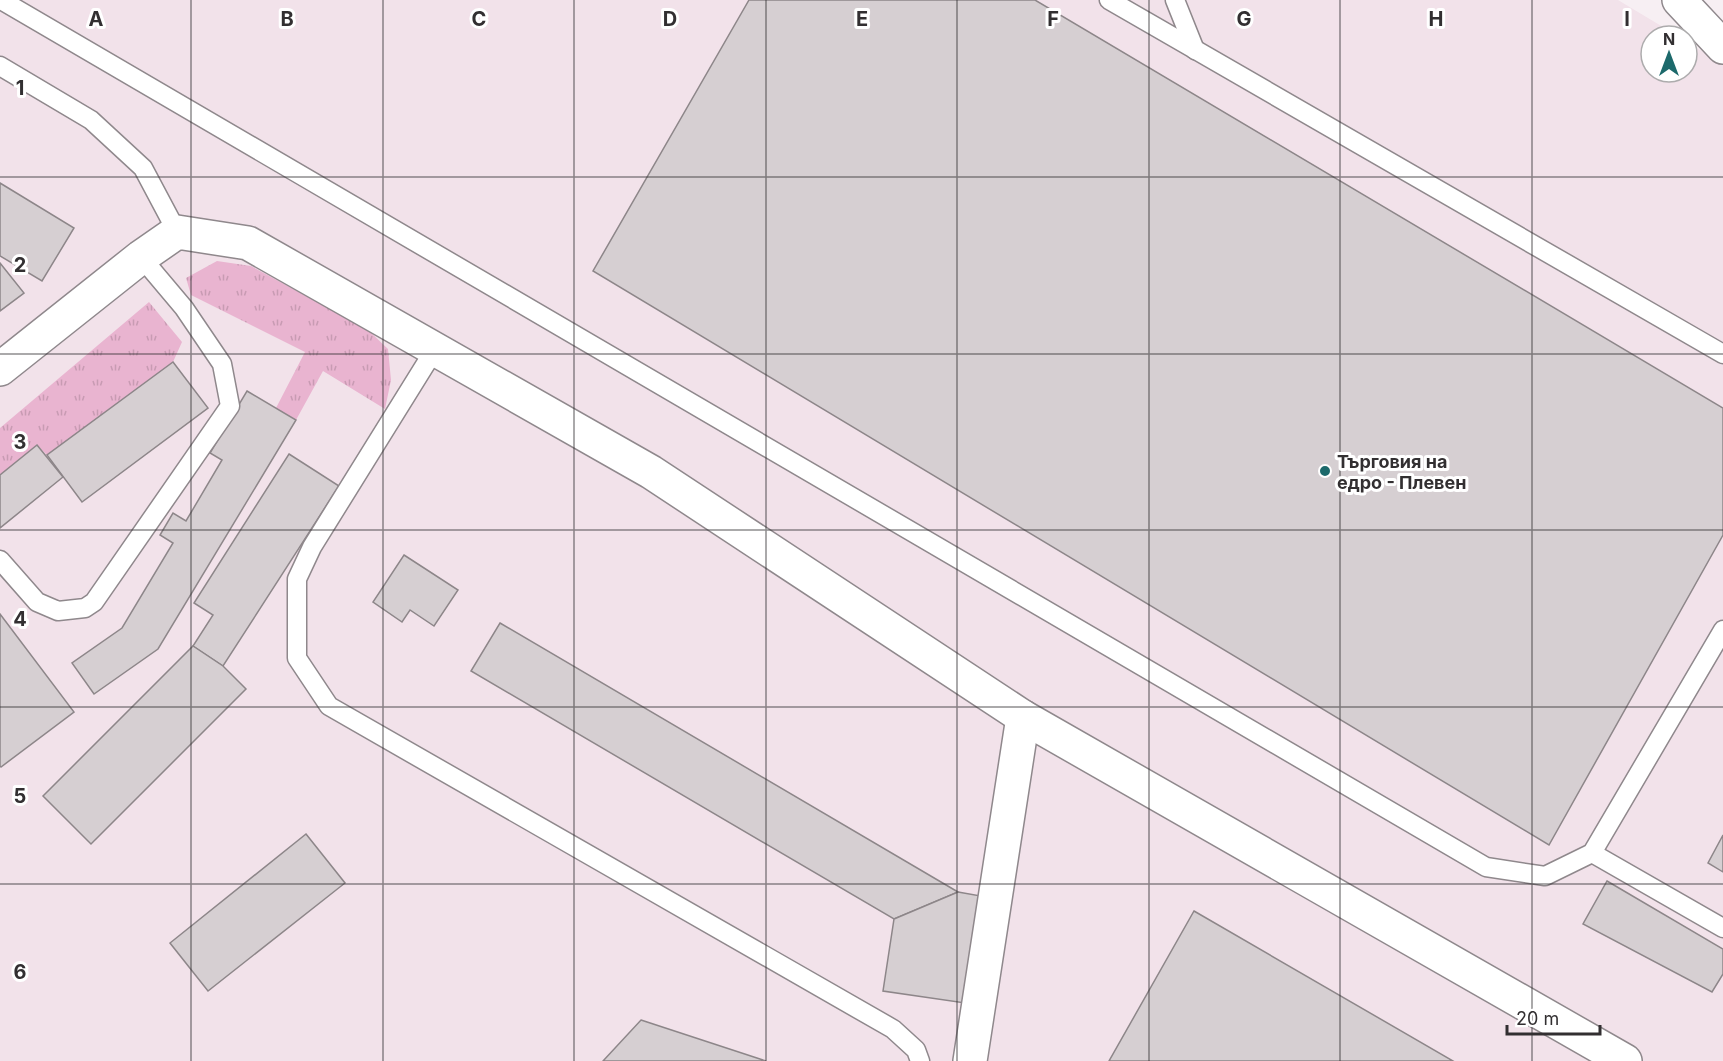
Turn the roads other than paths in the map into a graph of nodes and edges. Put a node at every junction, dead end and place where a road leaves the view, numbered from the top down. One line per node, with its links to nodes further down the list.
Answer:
1 (1, 0): 16 (lane)
2 (1109, 0): 6 (lane)
3 (1175, 0): 6 (lane)
4 (1679, 0): 5 (street)
5 (1723, 47)
6 (1195, 50): 11 (lane)
7 (0, 66): 8 (lane)
8 (177, 232): 9 (street); 10 (street)
9 (141, 257): 12 (street); 13 (lane)
10 (435, 350): 15 (street); 18 (lane)
11 (1723, 354)
12 (0, 369)
13 (0, 560)
14 (1723, 630): 16 (lane)
15 (1023, 717): 19 (street); 20 (street)
16 (1592, 853): 17 (lane)
17 (1723, 928)
18 (920, 1061)
19 (970, 1061)
20 (1625, 1061)

